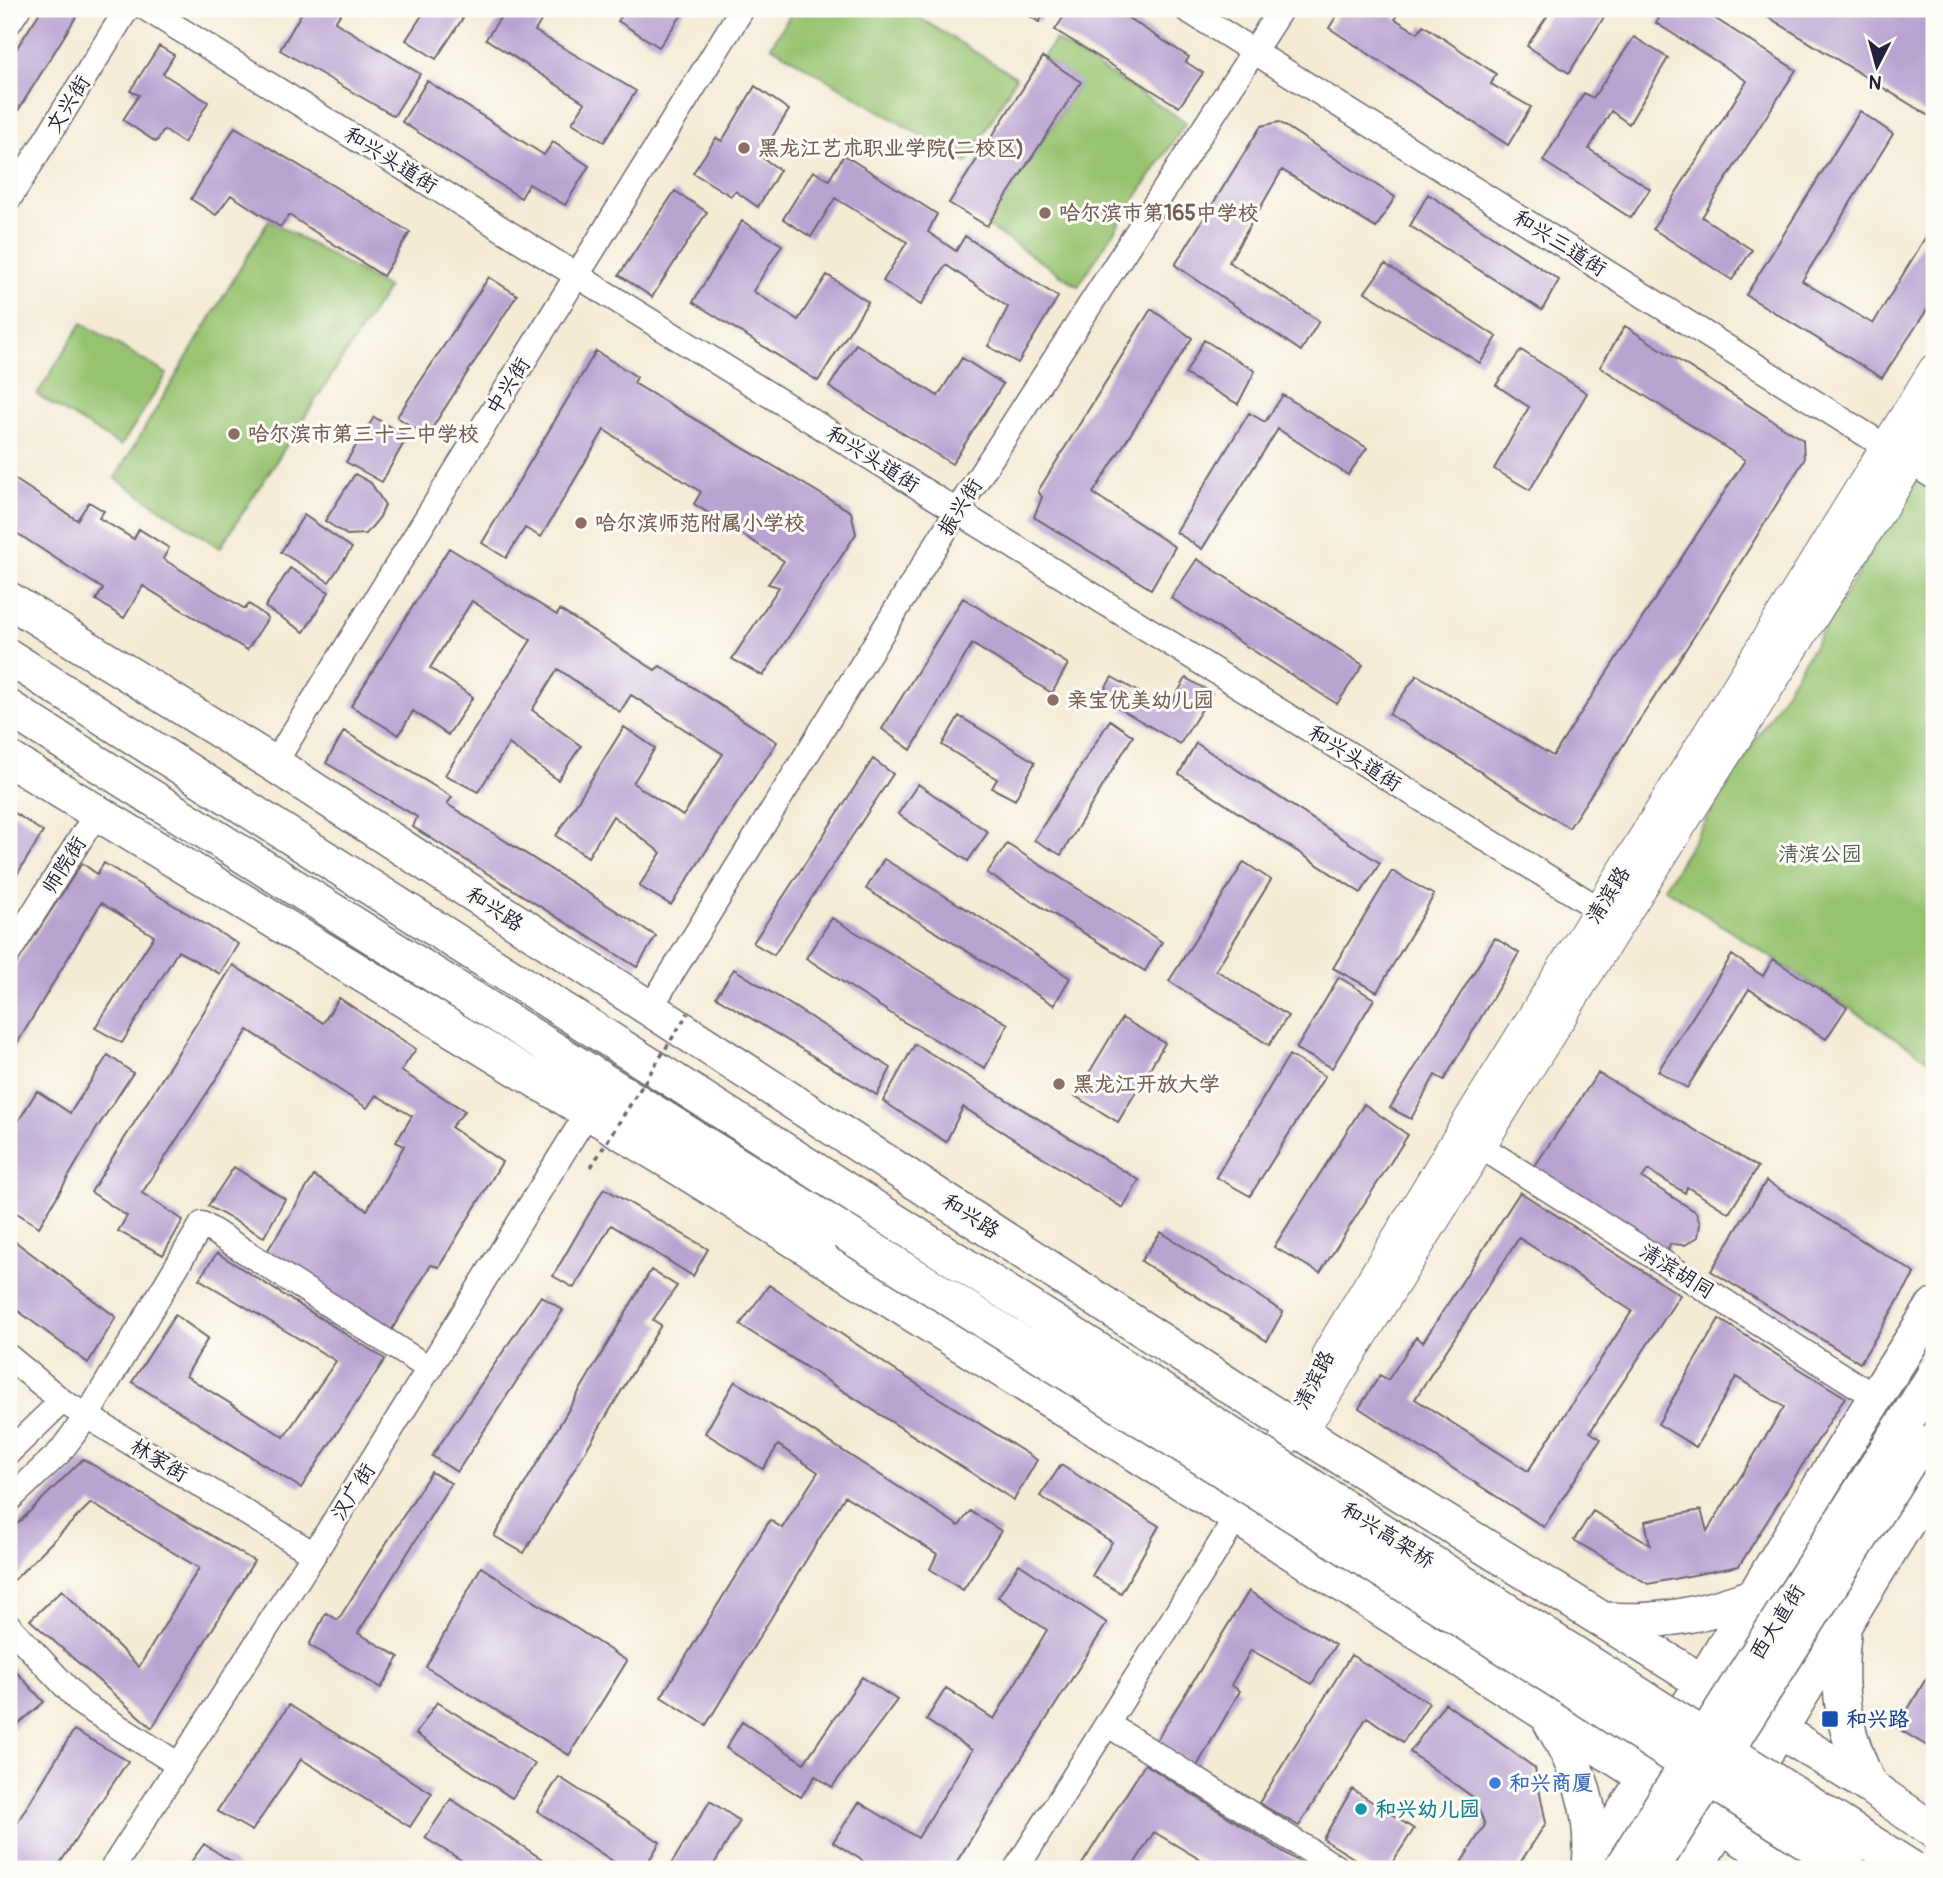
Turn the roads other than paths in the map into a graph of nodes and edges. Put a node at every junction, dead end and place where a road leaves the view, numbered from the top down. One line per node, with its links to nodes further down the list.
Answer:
1 (18, 9): 7 (street)
2 (127, 9): 9 (street, 文兴街)
3 (147, 9): 10 (street, 和兴头道街)
4 (742, 9): 10 (street, 中兴街)
5 (1186, 9): 8 (street, 和兴三道街)
6 (1281, 9): 8 (street, 振兴街)
7 (9, 23)
8 (1255, 51): 13 (street, 和兴三道街); 15 (street, 振兴街)
9 (9, 199)
10 (576, 275): 15 (street, 和兴头道街); 22 (street, 中兴街)
11 (1934, 369): 13 (main road, 清滨路)
12 (1934, 426): 14 (main road, 清滨路)
13 (1886, 447): 14 (street, 和兴三道街); 24 (main road, 清滨路)
14 (1923, 470): 29 (main road, 清滨路)
15 (957, 511): 24 (street, 和兴头道街); 26 (street, 振兴街)
16 (9, 600): 22 (highway, 和兴路)
17 (9, 637): 19 (highway)
18 (9, 657): 19 (highway)
19 (62, 691): 27 (highway)
20 (9, 708): 32 (highway)
21 (9, 759): 23 (highway)
22 (274, 764): 26 (highway, 和兴路)
23 (96, 814): 25 (street, 师院街); 28 (highway)
24 (1599, 909): 41 (main road, 清滨路)
25 (9, 952)
26 (649, 1010): 31 (highway, 和兴路)
27 (694, 1093): 31 (highway); 68 (highway, 和兴高架桥, bridge)
28 (588, 1112): 30 (highway); 35 (street, 汉广街)
29 (1480, 1146): 37 (street, 清滨胡同); 41 (main road, 清滨路)
30 (669, 1161): 32 (highway); 45 (highway)
31 (931, 1190): 41 (highway, 和兴路)
32 (844, 1232): 67 (highway, 和兴高架桥, bridge)
33 (1934, 1306): 37 (highway)
34 (9, 1357): 38 (street, 林家街)
35 (430, 1369): 39 (street); 46 (street, 汉广街)
36 (1934, 1376): 60 (highway, 西大直街, bridge)
37 (1875, 1397): 47 (highway)
38 (62, 1401): 39 (street, 林家街); 42 (street)
39 (86, 1416): 44 (street); 46 (street, 林家街)
40 (1934, 1421): 64 (highway, 西大直街, bridge)
41 (1293, 1427): 45 (main road, 清滨路); 48 (highway, 和兴路)
42 (9, 1452)
43 (1934, 1478): 50 (highway)
44 (9, 1500)
45 (1237, 1517): 52 (highway); 53 (street, 清滨路)
46 (314, 1554): 55 (street, 汉广街)
47 (1758, 1595): 48 (highway); 51 (highway)
48 (1602, 1619): 51 (highway, 和兴路)
49 (9, 1626): 55 (street)
50 (1844, 1627): 54 (highway); 57 (highway)
51 (1704, 1684): 54 (highway, 和兴路); 56 (highway)
52 (1549, 1719): 56 (highway); 60 (highway)
53 (1107, 1724): 62 (street, 清滨路); 63 (street)
54 (1780, 1732): 57 (highway, 和兴路); 58 (highway)
55 (179, 1765): 61 (street, 汉广街)
56 (1645, 1779): 58 (highway); 60 (highway)
57 (1869, 1786): 59 (highway, 和兴路)
58 (1719, 1827): 65 (highway); 66 (highway)
59 (1934, 1830)
60 (1600, 1868)
61 (113, 1869)
62 (1016, 1869)
63 (1339, 1869)
64 (1651, 1869)
65 (1694, 1869)
66 (1790, 1869)
67 (1849, 1869)
68 (1912, 1869)

